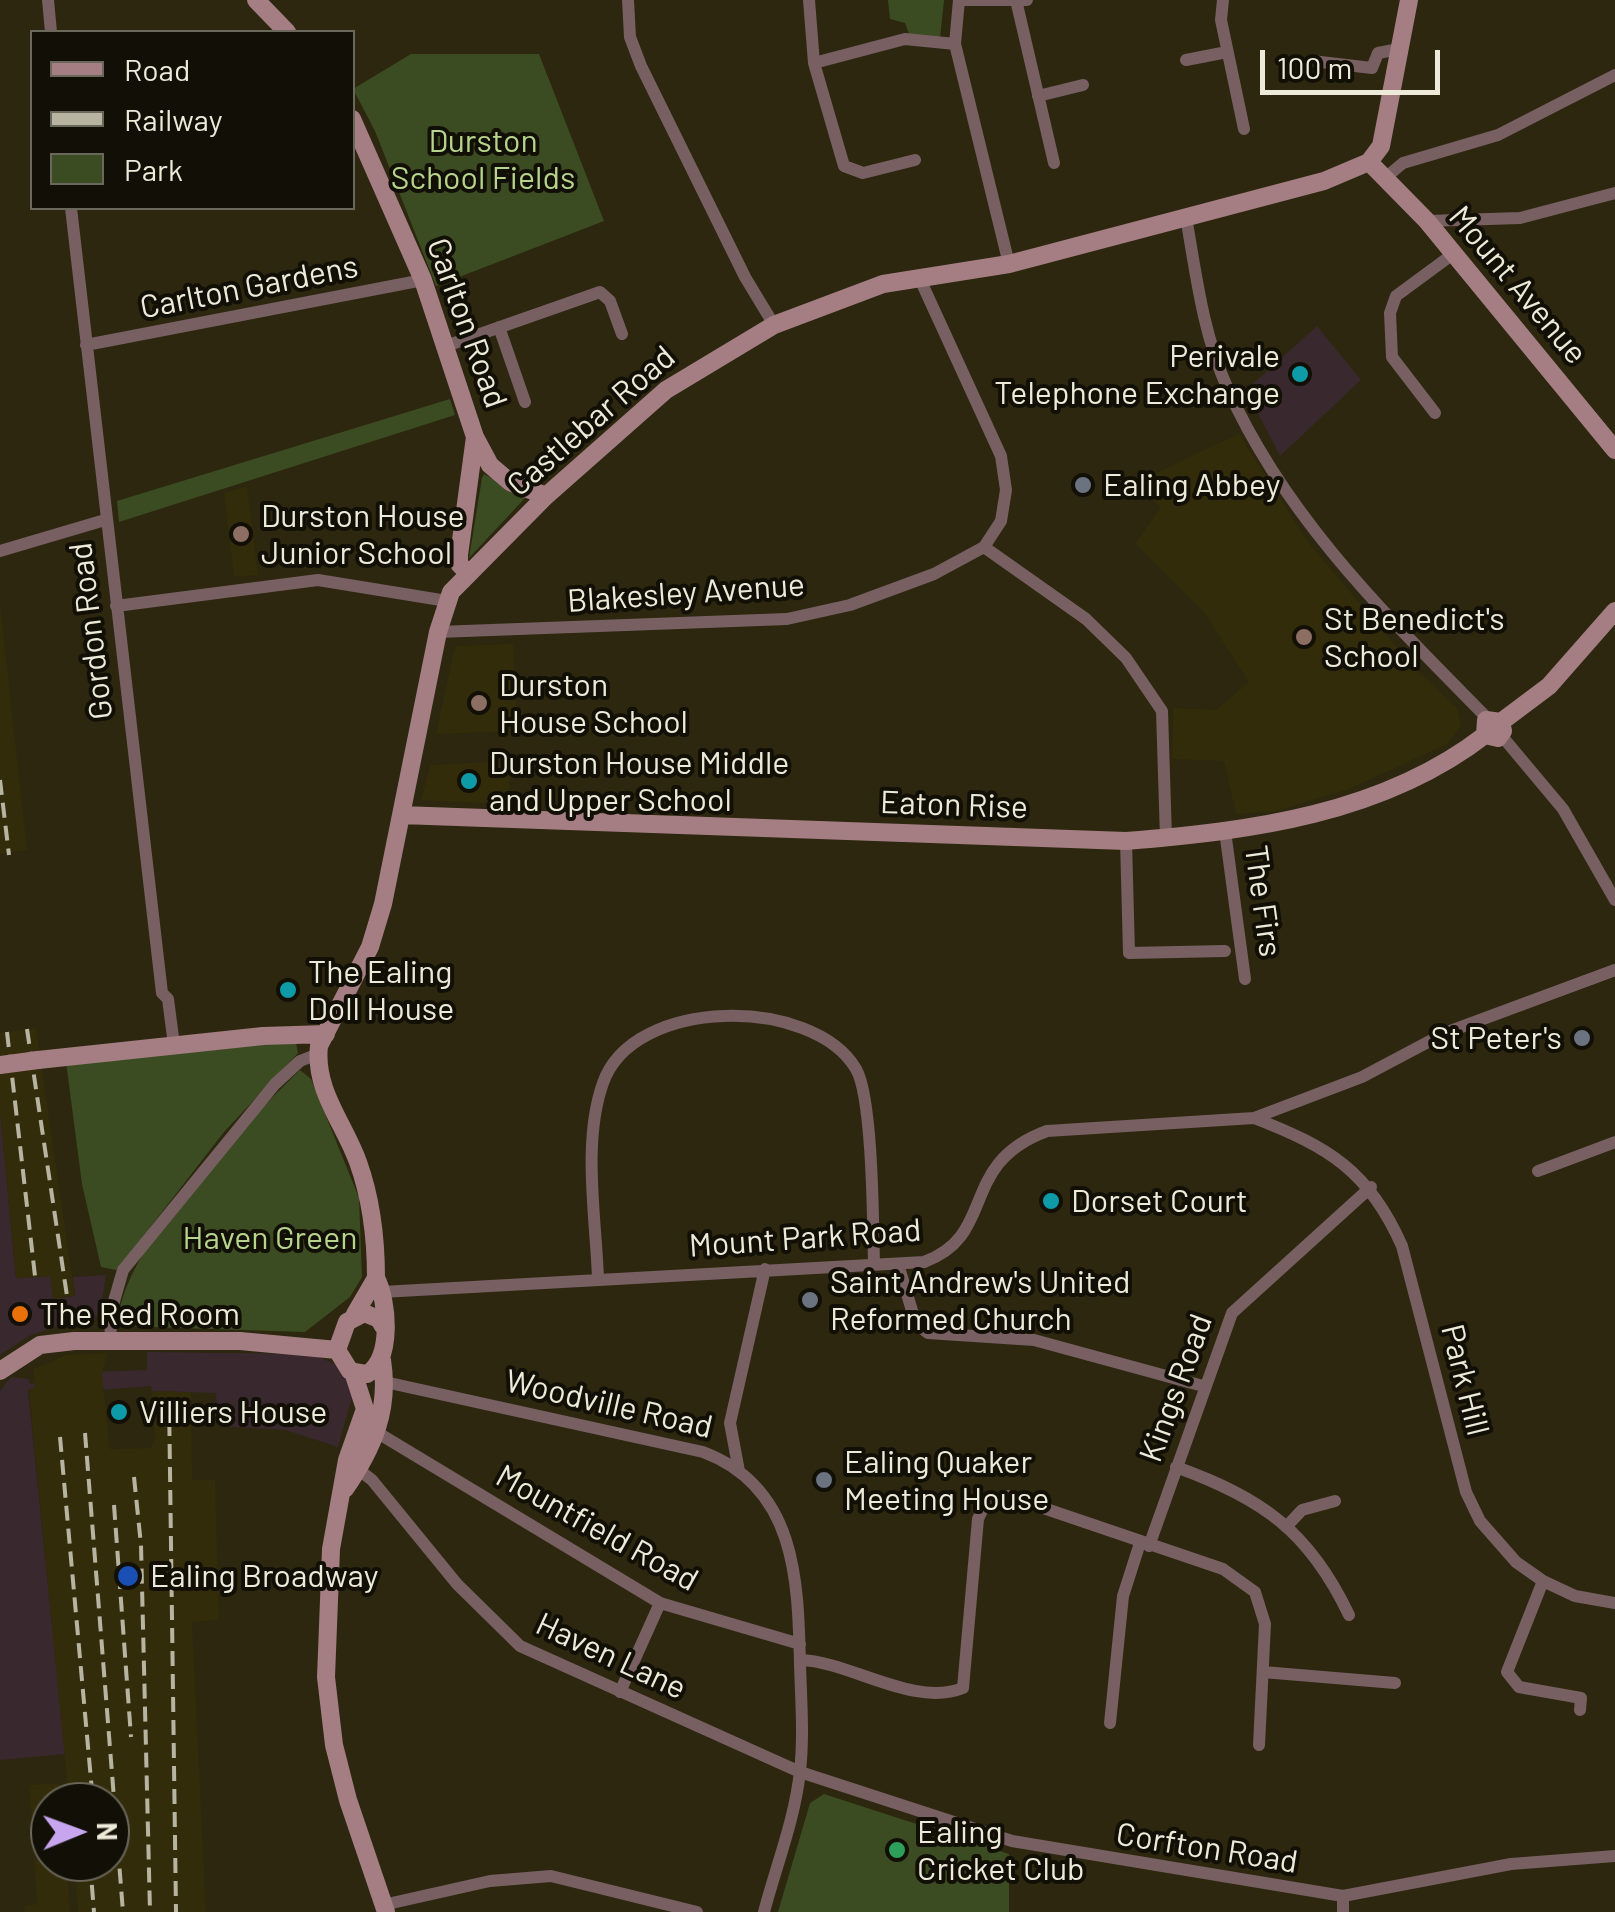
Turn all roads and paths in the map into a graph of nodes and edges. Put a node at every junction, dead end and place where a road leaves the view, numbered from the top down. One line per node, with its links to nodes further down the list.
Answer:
1 (48, 0): 9 (street)
2 (256, 0): 10 (street)
3 (628, 0): 34 (street)
4 (809, 0): 16 (street)
5 (958, 0): 8 (street); 11 (street)
6 (1223, 0): 13 (street)
7 (1409, 0): 12 (street)
8 (1020, 1): 19 (street)
9 (52, 30)
10 (285, 30)
11 (955, 44): 16 (street); 31 (street)
12 (1391, 50): 15 (street); 23 (street)
13 (1227, 52): 14 (street); 21 (street)
14 (1186, 60)
15 (1312, 60)
16 (814, 62): 22 (street)
17 (1615, 76): 25 (street)
18 (1083, 84): 19 (street)
19 (1038, 96): 24 (street)
20 (355, 126): 33 (street, Carlton Road)
21 (1244, 129)
22 (915, 160)
23 (1369, 162): 25 (street, Mount Avenue); 28 (street, Castlebar Road)
24 (1054, 163)
25 (1385, 178): 29 (street, Mount Avenue)
26 (1615, 192): 29 (street)
27 (71, 210): 37 (street, Gordon Road)
28 (1186, 217): 31 (street, Castlebar Road); 52 (street)
29 (1427, 221): 30 (street, Mount Avenue)
30 (1454, 254): 40 (street); 41 (street, Mount Avenue)
31 (1009, 264): 32 (street, Castlebar Road)
32 (919, 278): 34 (street, Castlebar Road); 45 (street)
33 (423, 280): 37 (street, Carlton Gardens); 38 (street, Carlton Road)
34 (774, 325): 43 (street, Castlebar Road)
35 (499, 327): 36 (street); 38 (street); 39 (street)
36 (622, 334)
37 (86, 345): 44 (street, Gordon Road)
38 (446, 346): 42 (street, Carlton Road)
39 (524, 402)
40 (1435, 412)
41 (1615, 450)
42 (481, 467): 43 (street); 47 (street, Carlton Road)
43 (546, 496): 47 (street, Castlebar Road)
44 (105, 520): 46 (street); 49 (street, Gordon Road)
45 (984, 546): 51 (street, Blakesley Avenue); 55 (street)
46 (0, 551)
47 (469, 574): 48 (street, Castlebar Road)
48 (448, 601): 49 (street); 51 (street, Castlebar Road)
49 (116, 606): 62 (street, Gordon Road)
50 (1615, 610): 52 (street, Eaton Rise)
51 (438, 632): 53 (street, Castlebar Road)
52 (1494, 728): 54 (street, Eaton Rise); 57 (street)
53 (401, 814): 56 (street, Eaton Rise); 61 (street, Castlebar Road)
54 (1225, 831): 55 (street, Eaton Rise); 60 (street, The Firs)
55 (1166, 838): 56 (street, Eaton Rise)
56 (1126, 841): 58 (street)
57 (1615, 900)
58 (1225, 952)
59 (1615, 970): 65 (street, Mount Park Road)
60 (1246, 979)
61 (326, 1034): 62 (street); 63 (street, Castlebar Road)
62 (174, 1045): 64 (street, bridge)
63 (318, 1054): 75 (street); 78 (street)
64 (0, 1065)
65 (1289, 1107): 66 (street, Mount Park Road); 67 (street)
66 (1254, 1118): 67 (street, Park Hill); 71 (street, Mount Park Road)
67 (1295, 1134): 70 (street, Park Hill)
68 (1615, 1142): 69 (street)
69 (1538, 1171)
70 (1371, 1187): 84 (street, Kings Road); 94 (street, Park Hill)
71 (898, 1264): 72 (street, Mount Park Road); 84 (street)
72 (874, 1265): 73 (street, Mount Park Road); 74 (street)
73 (765, 1269): 74 (street, Mount Park Road); 85 (street)
74 (598, 1280): 75 (street, Mount Park Road)
75 (379, 1285): 76 (street); 77 (street)
76 (355, 1314): 77 (street); 79 (street)
77 (383, 1326): 80 (street)
78 (111, 1340): 79 (street); 81 (street)
79 (338, 1350): 82 (street)
80 (382, 1360): 82 (street); 83 (street)
81 (0, 1371)
82 (353, 1372): 88 (street)
83 (386, 1382): 86 (street); 87 (street, Woodville Road)
84 (1202, 1386): 89 (street, Kings Road)
85 (730, 1423): 87 (street); 90 (street)
86 (378, 1433): 88 (street); 95 (street, Mountfield Road)
87 (719, 1458): 90 (street, Woodville Road)
88 (353, 1465): 102 (street, Haven Lane); 109 (street)
89 (1176, 1466): 92 (street); 93 (street, Kings Road)
90 (740, 1471): 98 (street, Woodville Road)
91 (1335, 1501): 92 (street)
92 (1286, 1527): 97 (street)
93 (1144, 1544): 99 (street); 100 (street); 104 (street, Kings Road)
94 (1543, 1581): 96 (street, Park Hill); 103 (street)
95 (660, 1602): 98 (street, Mountfield Road); 102 (street)
96 (1615, 1603)
97 (1348, 1615)
98 (800, 1644): 99 (street, Woodville Road)
99 (800, 1660): 106 (street, Woodville Road)
100 (1263, 1672): 101 (street); 105 (street)
101 (1395, 1683)
102 (620, 1692): 106 (street, Haven Lane)
103 (1580, 1710)
104 (1110, 1723)
105 (1259, 1745)
106 (800, 1772): 108 (street, Corfton Road); 111 (street, Woodville Road)
107 (1615, 1856): 108 (street, Corfton Road)
108 (1343, 1896): 112 (street)
109 (384, 1908): 110 (street)
110 (697, 1912)
111 (764, 1912)
112 (1343, 1912)

